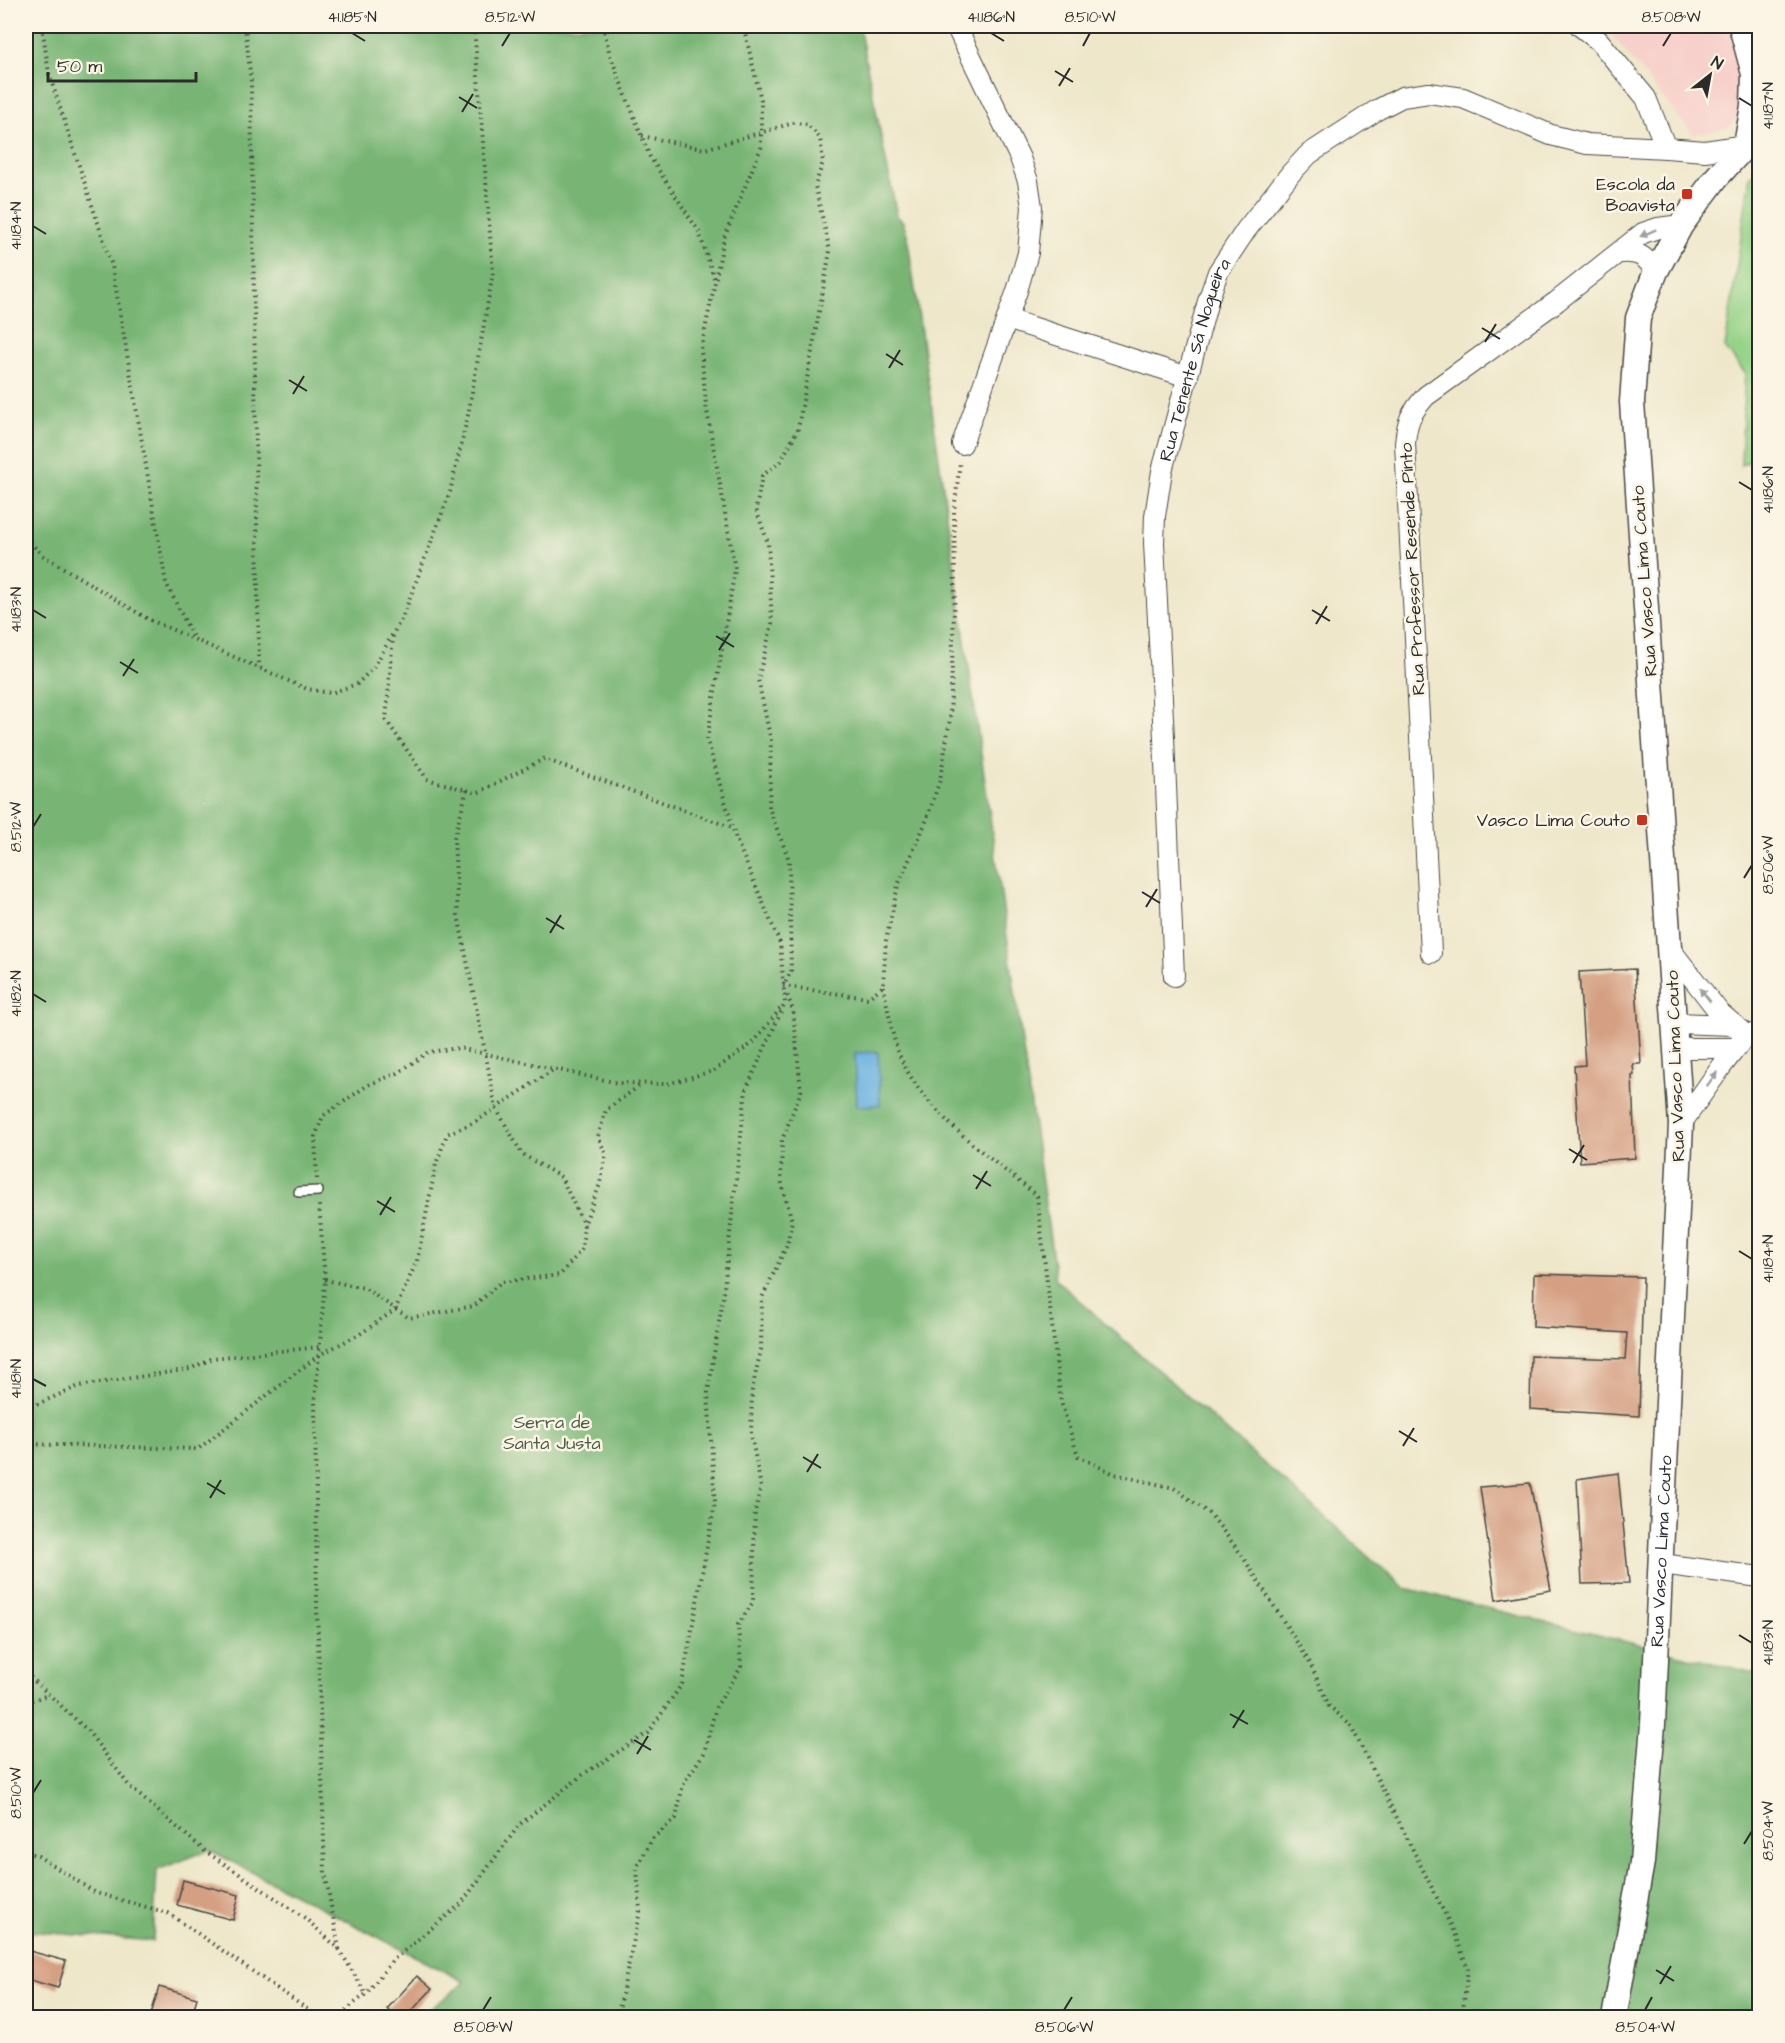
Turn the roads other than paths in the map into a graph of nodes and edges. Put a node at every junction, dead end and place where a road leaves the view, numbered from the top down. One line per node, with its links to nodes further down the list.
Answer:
1 (956, 26): 9 (street)
2 (1580, 26): 5 (street)
3 (1741, 26): 4 (street)
4 (1755, 144): 5 (street, Rua Tenente Sá Nogueira); 6 (street, Rua Vasco Lima Couto)
5 (1666, 148): 10 (street, Rua Tenente Sá Nogueira)
6 (1681, 225): 7 (street, Rua Professor Resende Pinto, one-way to 7); 8 (street, Rua Vasco Lima Couto)
7 (1620, 253): 8 (street); 13 (street, Rua Professor Resende Pinto)
8 (1656, 270): 12 (street, Rua Vasco Lima Couto)
9 (1007, 319): 10 (street); 11 (street)
10 (1188, 377): 14 (street, Rua Tenente Sá Nogueira)
11 (962, 444)
12 (1670, 949): 15 (street, Rua Vasco Lima Couto); 16 (street, one-way to 12)
13 (1431, 953)
14 (1174, 976)
15 (1674, 1023): 16 (street); 17 (street, Rua Vasco Lima Couto)
16 (1744, 1035): 17 (street); 18 (street, one-way to 16)
17 (1675, 1048): 18 (street, Rua Vasco Lima Couto)
18 (1681, 1124): 21 (street, Rua Vasco Lima Couto)
19 (318, 1191): 20 (lane)
20 (299, 1192)
21 (1661, 1564): 22 (street); 23 (street, Rua Vasco Lima Couto)
22 (1760, 1577)
23 (1614, 2018)

